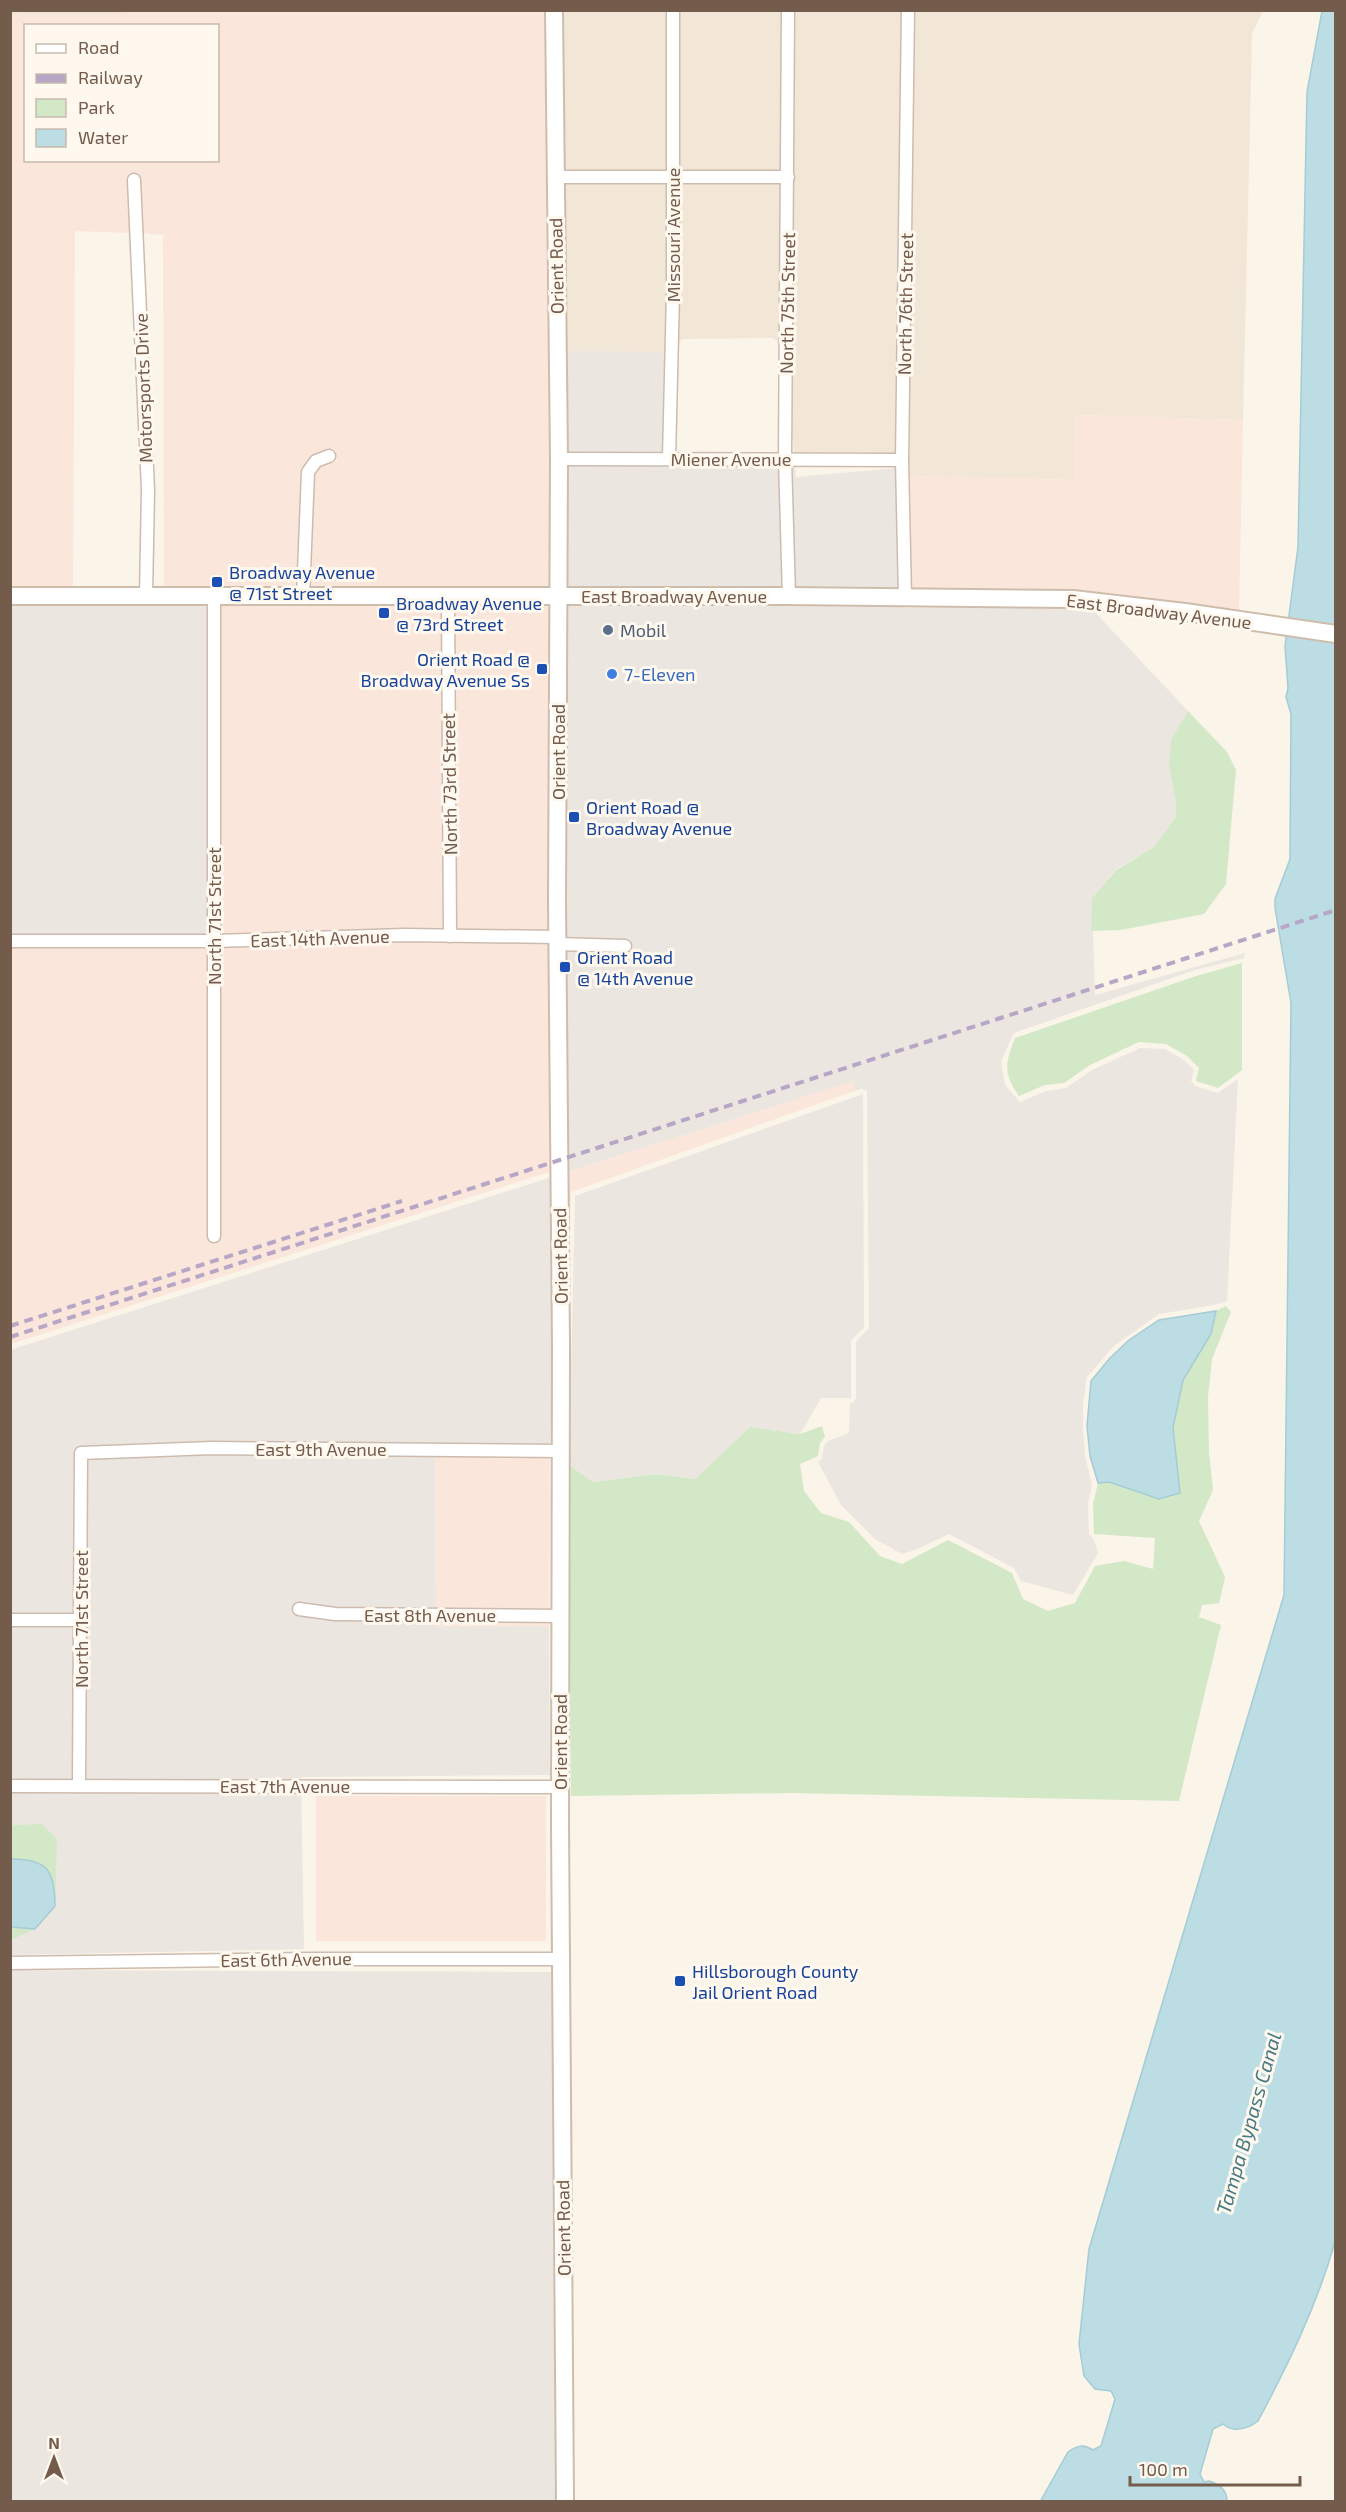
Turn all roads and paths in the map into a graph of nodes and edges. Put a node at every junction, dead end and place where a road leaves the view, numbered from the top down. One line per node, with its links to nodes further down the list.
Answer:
1 (554, 10): 5 (street, Orient Road)
2 (673, 10): 6 (street, Missouri Avenue)
3 (788, 10): 7 (street, North 75th Street)
4 (908, 10): 13 (street, North 76th Street)
5 (554, 177): 6 (street); 10 (street, Orient Road)
6 (674, 177): 7 (street); 11 (street, Missouri Avenue)
7 (788, 177): 12 (street, North 75th Street)
8 (134, 180): 15 (street, Motorsports Drive)
9 (329, 456): 20 (street)
10 (559, 459): 11 (street, Miener Avenue); 17 (street, Orient Road)
11 (669, 459): 12 (street, Miener Avenue)
12 (785, 459): 13 (street, Miener Avenue); 18 (street, North 75th Street)
13 (902, 459): 21 (street, North 76th Street)
14 (10, 596): 15 (street, East Broadway Avenue)
15 (146, 596): 19 (street, East Broadway Avenue)
16 (448, 596): 17 (street, East Broadway Avenue); 20 (street, East Broadway Avenue); 23 (street, North 73rd Street)
17 (559, 596): 18 (street, East Broadway Avenue); 26 (street, Orient Road)
18 (789, 596): 21 (street, East Broadway Avenue)
19 (214, 597): 20 (street, East Broadway Avenue); 25 (street, North 71st Street)
20 (303, 597)
21 (905, 598): 22 (street, East Broadway Avenue)
22 (1335, 634)
23 (450, 936): 25 (street, East 14th Avenue); 26 (street, East 14th Avenue)
24 (10, 941): 25 (street, East 14th Avenue)
25 (214, 941): 28 (street, North 71st Street)
26 (557, 941): 27 (street, East 14th Avenue); 29 (street, Orient Road)
27 (625, 946)
28 (214, 1236)
29 (561, 1451): 30 (street, East 9th Avenue); 32 (street, Orient Road)
30 (81, 1453): 34 (street, North 71st Street)
31 (299, 1609): 32 (street, East 8th Avenue)
32 (561, 1616): 37 (street, Orient Road)
33 (10, 1620): 34 (street)
34 (82, 1620): 36 (street, North 71st Street)
35 (10, 1786): 36 (street, East 7th Avenue)
36 (79, 1786): 37 (street, East 7th Avenue)
37 (560, 1786): 38 (street, Orient Road)
38 (561, 1959): 39 (street, East 6th Avenue); 40 (street, Orient Road)
39 (10, 1963)
40 (565, 2502)

